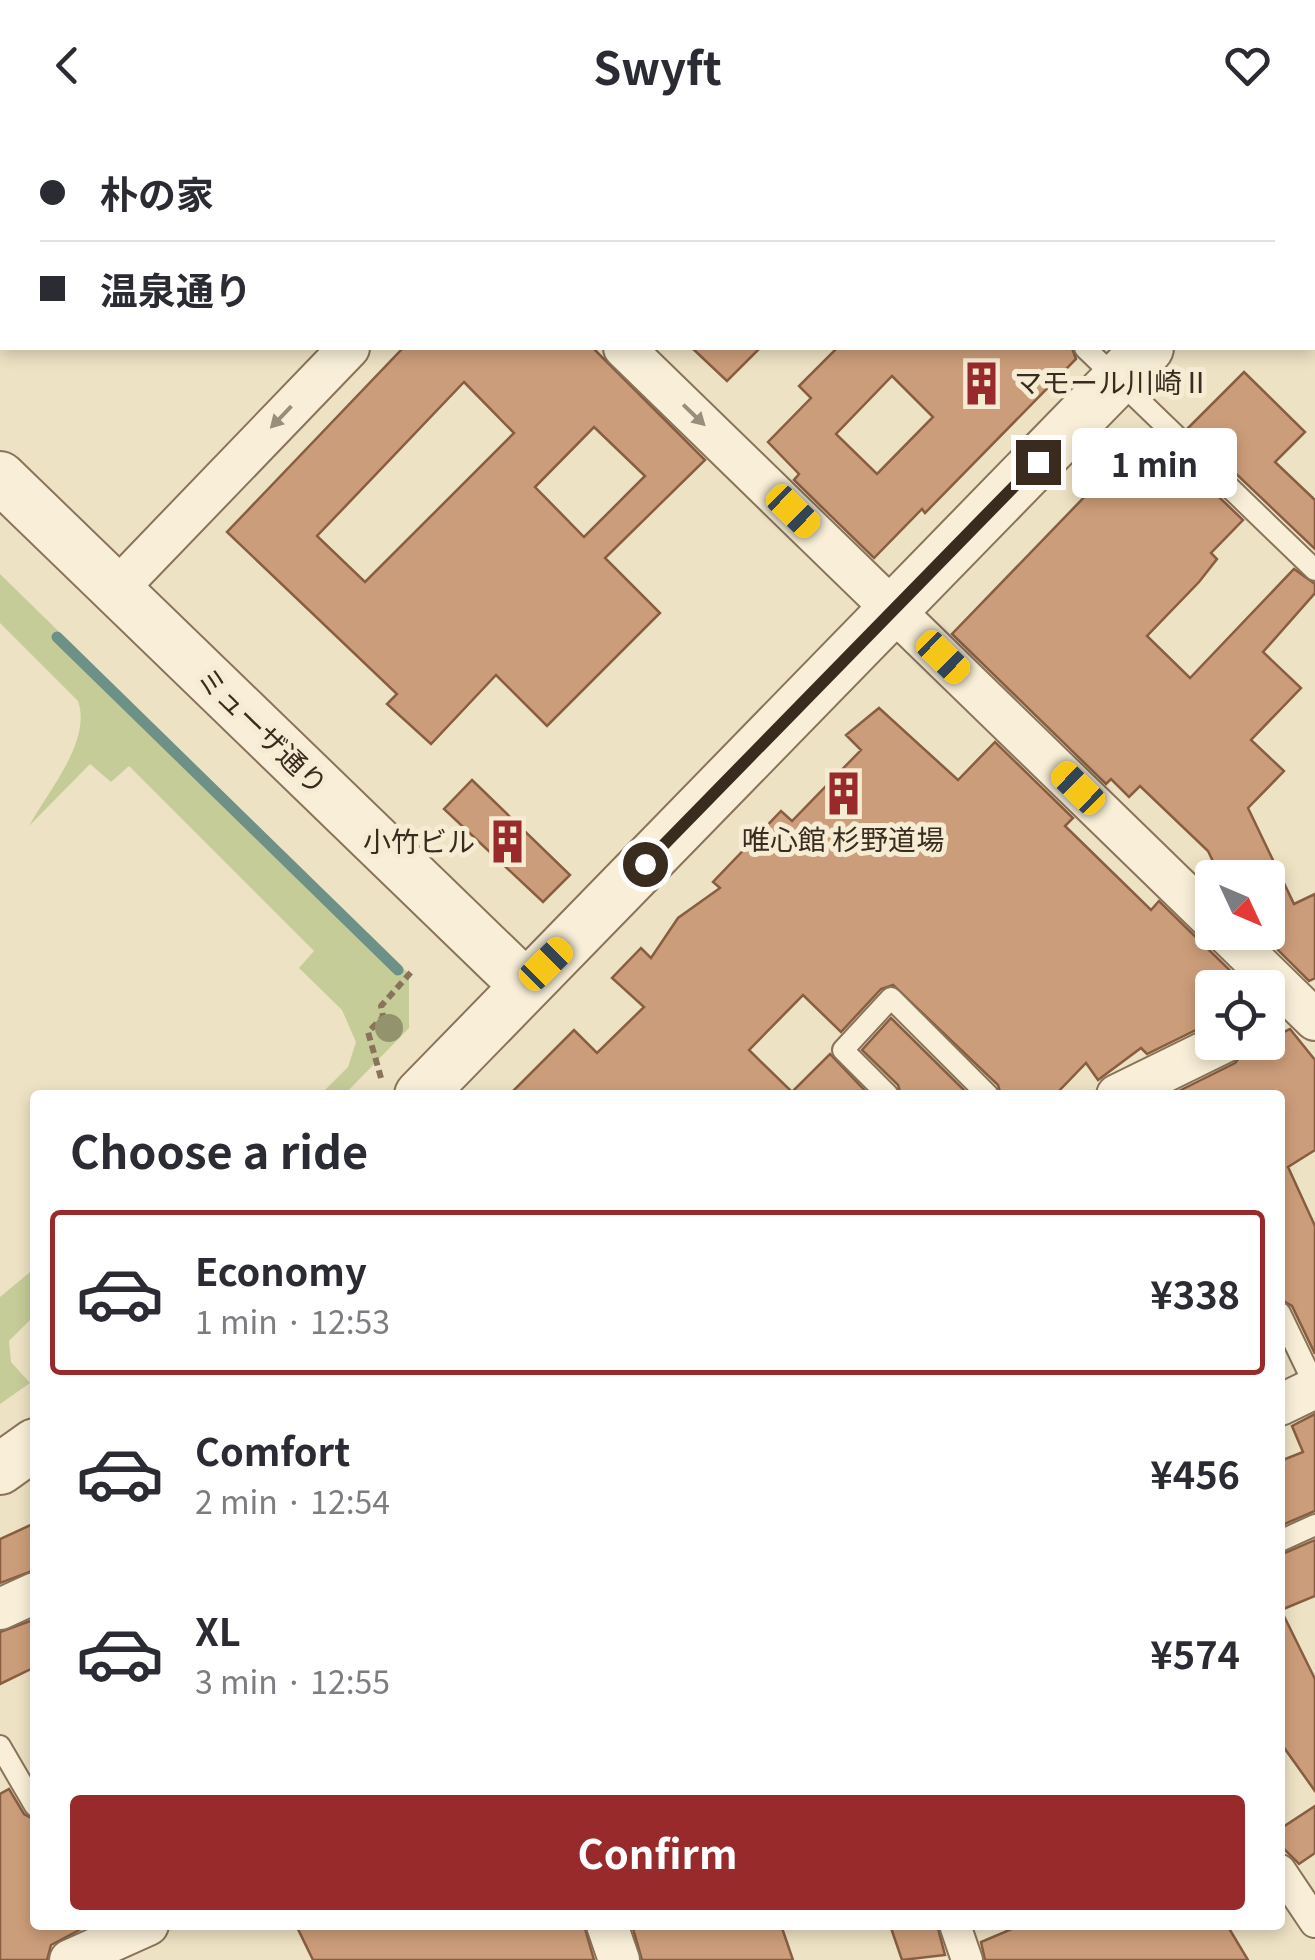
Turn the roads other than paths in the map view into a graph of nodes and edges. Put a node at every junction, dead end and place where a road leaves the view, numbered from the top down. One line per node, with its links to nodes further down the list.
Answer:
1 (347, 350): 6 (street, one-way to 6)
2 (626, 350): 7 (street, one-way to 7)
3 (1117, 358): 5 (lane); 7 (street)
4 (0, 477): 6 (street, ミューザ通り)
5 (1315, 570)
6 (117, 589): 10 (street, ミューザ通り)
7 (896, 610): 8 (street); 10 (street)
8 (1195, 903)
9 (1242, 950): 11 (street)
10 (525, 985): 14 (street)
11 (1299, 1011)
12 (1201, 1060): 13 (street)
13 (1170, 1084): 17 (street)
14 (401, 1087)
15 (883, 1090): 16 (lane)
16 (983, 1090)
17 (1141, 1090)
18 (1285, 1324): 19 (lane)
19 (1315, 1387): 20 (street)
20 (1285, 1402)
21 (30, 1448): 22 (street)
22 (0, 1469)
23 (1315, 1525): 24 (lane)
24 (1285, 1539)
25 (30, 1595): 26 (street)
26 (0, 1609)
27 (0, 1746): 28 (lane)
28 (30, 1797)
29 (1285, 1877): 30 (street)
30 (1315, 1922)
31 (609, 1930): 35 (street)
32 (956, 1930): 36 (street)
33 (122, 1937): 34 (street)
34 (70, 1960)
35 (619, 1960)
36 (967, 1960)

